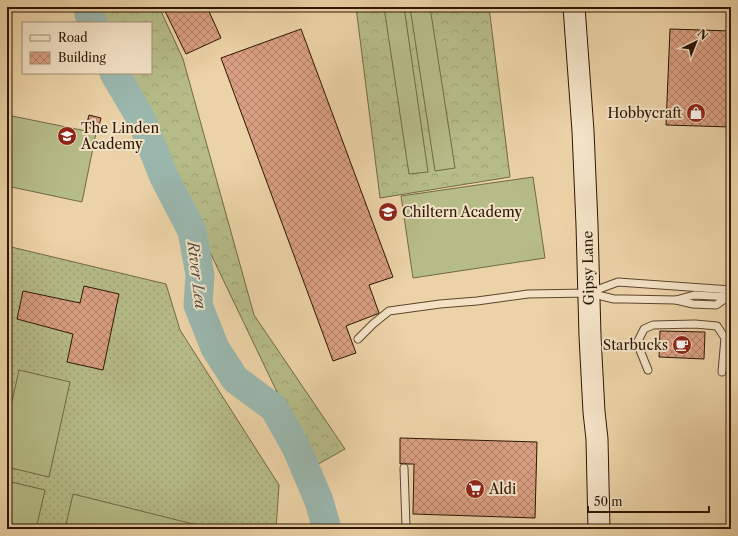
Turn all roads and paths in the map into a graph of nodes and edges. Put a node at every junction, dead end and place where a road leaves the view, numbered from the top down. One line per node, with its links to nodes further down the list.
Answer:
1 (574, 7): 2 (main road, Gipsy Lane)
2 (589, 293): 3 (lane); 3 (lane); 4 (lane); 9 (main road, Gipsy Lane)
3 (730, 294)
4 (358, 339)
5 (648, 370): 6 (lane)
6 (722, 372)
7 (404, 468): 8 (lane)
8 (408, 529)
9 (599, 529)

